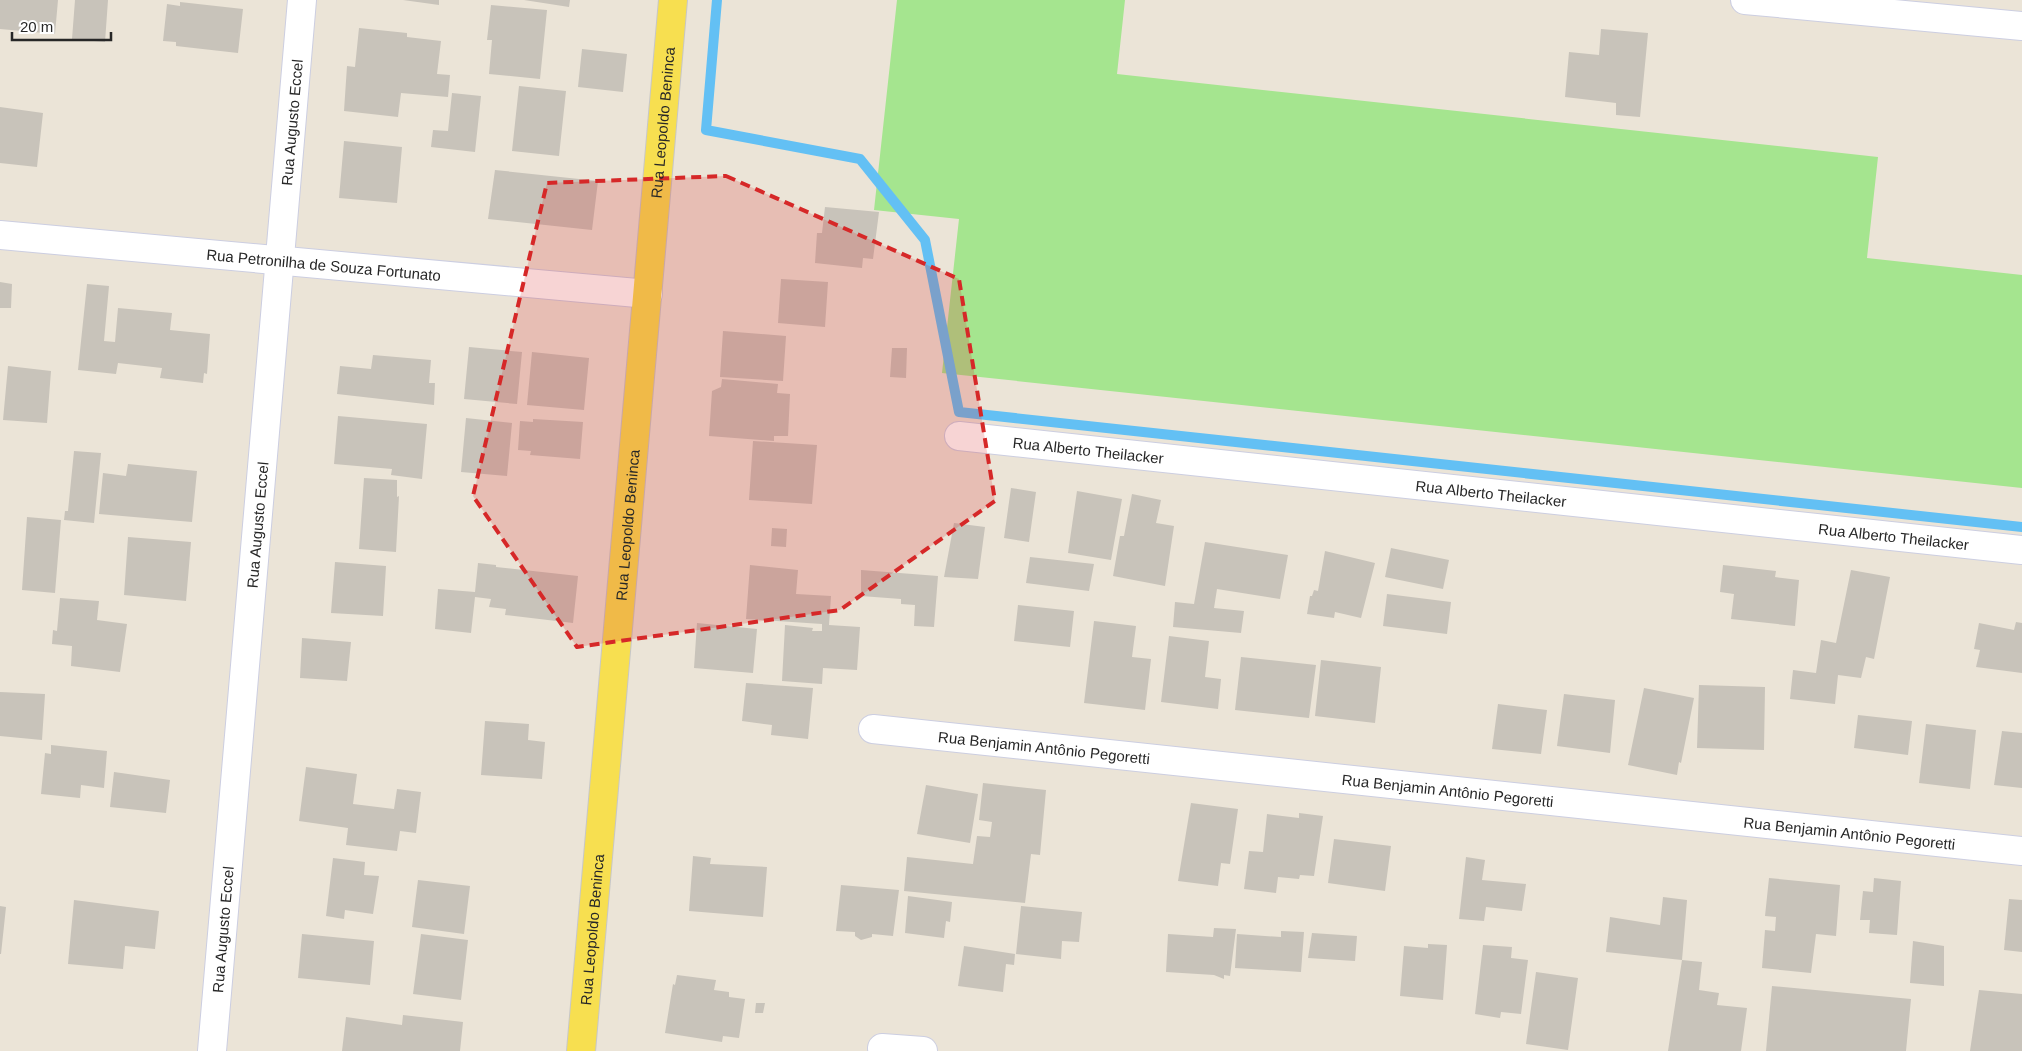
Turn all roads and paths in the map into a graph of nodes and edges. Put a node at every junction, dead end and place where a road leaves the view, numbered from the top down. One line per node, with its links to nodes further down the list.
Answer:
1 (302, 0): 6 (street, Rua Augusto Eccel)
2 (673, 0): 7 (main road, Rua Leopoldo Beninca)
3 (1745, 0): 4 (street)
4 (2022, 26)
5 (0, 235): 6 (street, Rua Petronilha de Souza Fortunato)
6 (279, 260): 7 (street, Rua Petronilha de Souza Fortunato); 13 (street, Rua Augusto Eccel)
7 (648, 294): 14 (main road, Rua Leopoldo Beninca)
8 (959, 436): 9 (street, Rua Alberto Theilacker)
9 (2022, 550)
10 (873, 729): 11 (street, Rua Benjamin Antônio Pegoretti)
11 (2022, 851)
12 (882, 1048): 15 (street)
13 (212, 1051)
14 (581, 1051)
15 (923, 1051)

